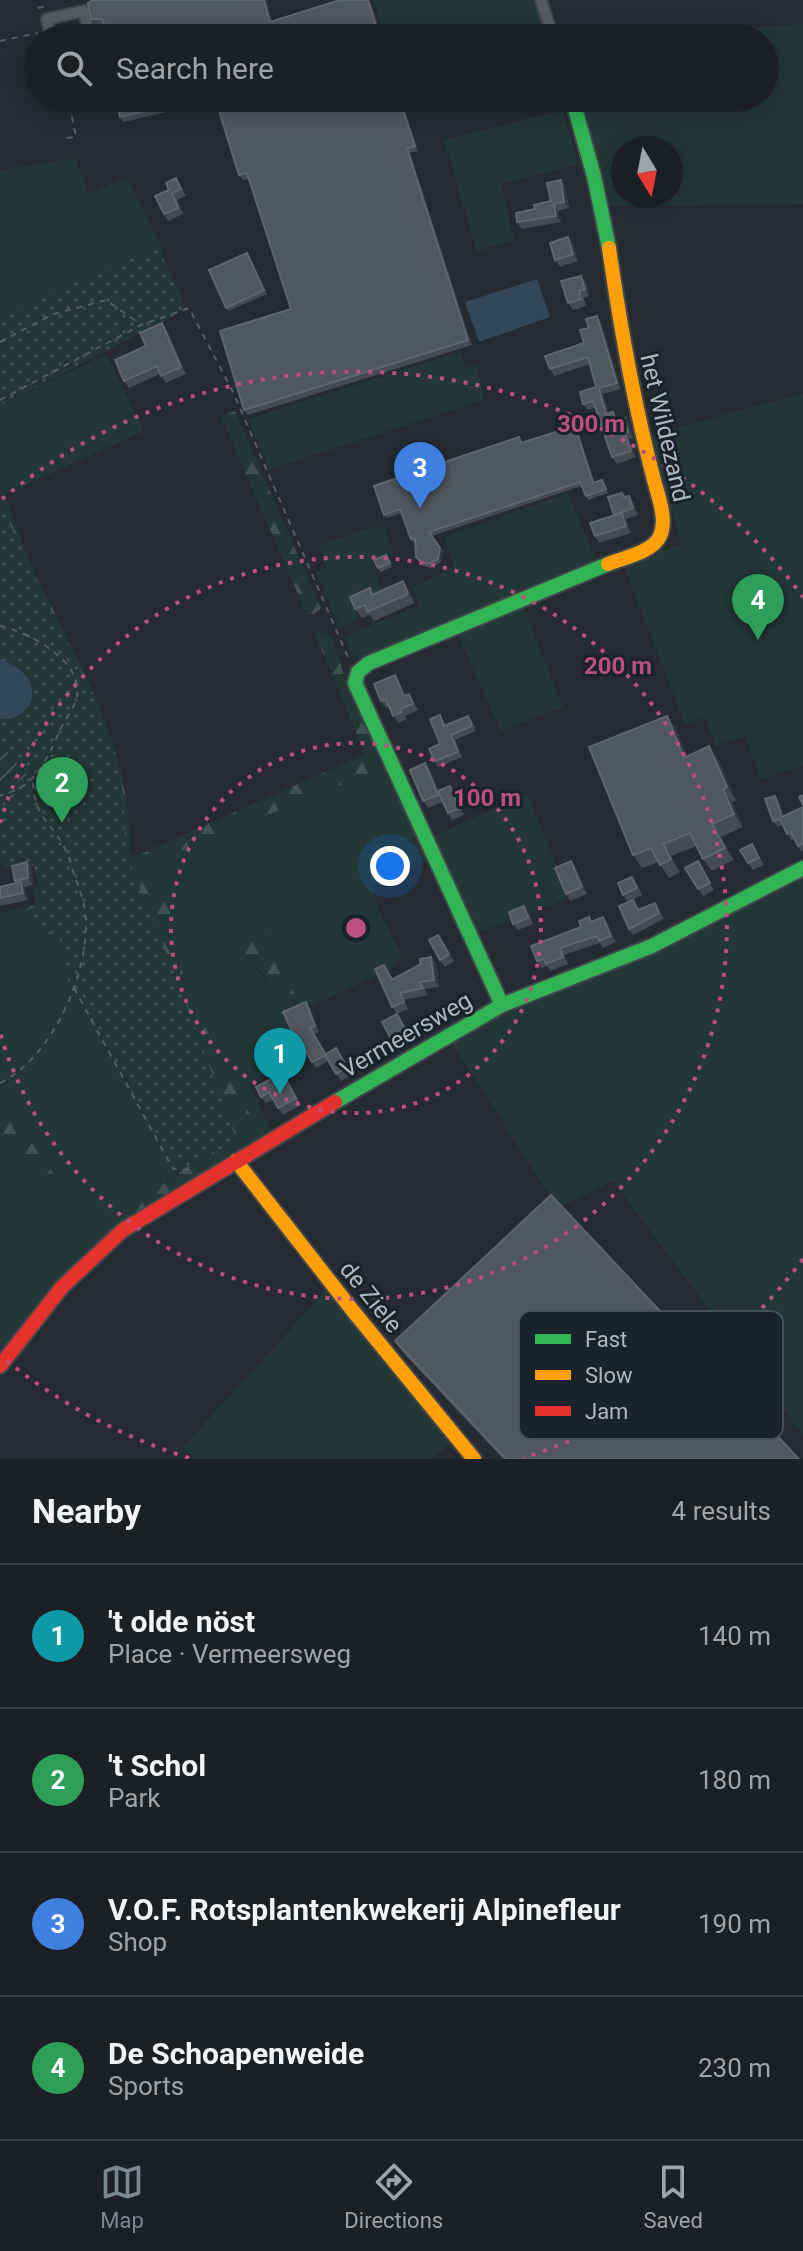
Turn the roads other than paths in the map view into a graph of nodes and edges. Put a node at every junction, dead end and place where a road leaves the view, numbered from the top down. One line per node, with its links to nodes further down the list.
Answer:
1 (541, 0): 4 (street)
2 (48, 24): 3 (street)
3 (87, 24)
4 (549, 24)
5 (576, 112): 7 (street, het Wildezand)
6 (803, 868): 7 (street, Vermeersweg)
7 (502, 1005): 8 (street, Vermeersweg)
8 (236, 1161): 9 (street, Vermeersweg); 10 (street, de Ziele)
9 (0, 1366)
10 (474, 1459)

